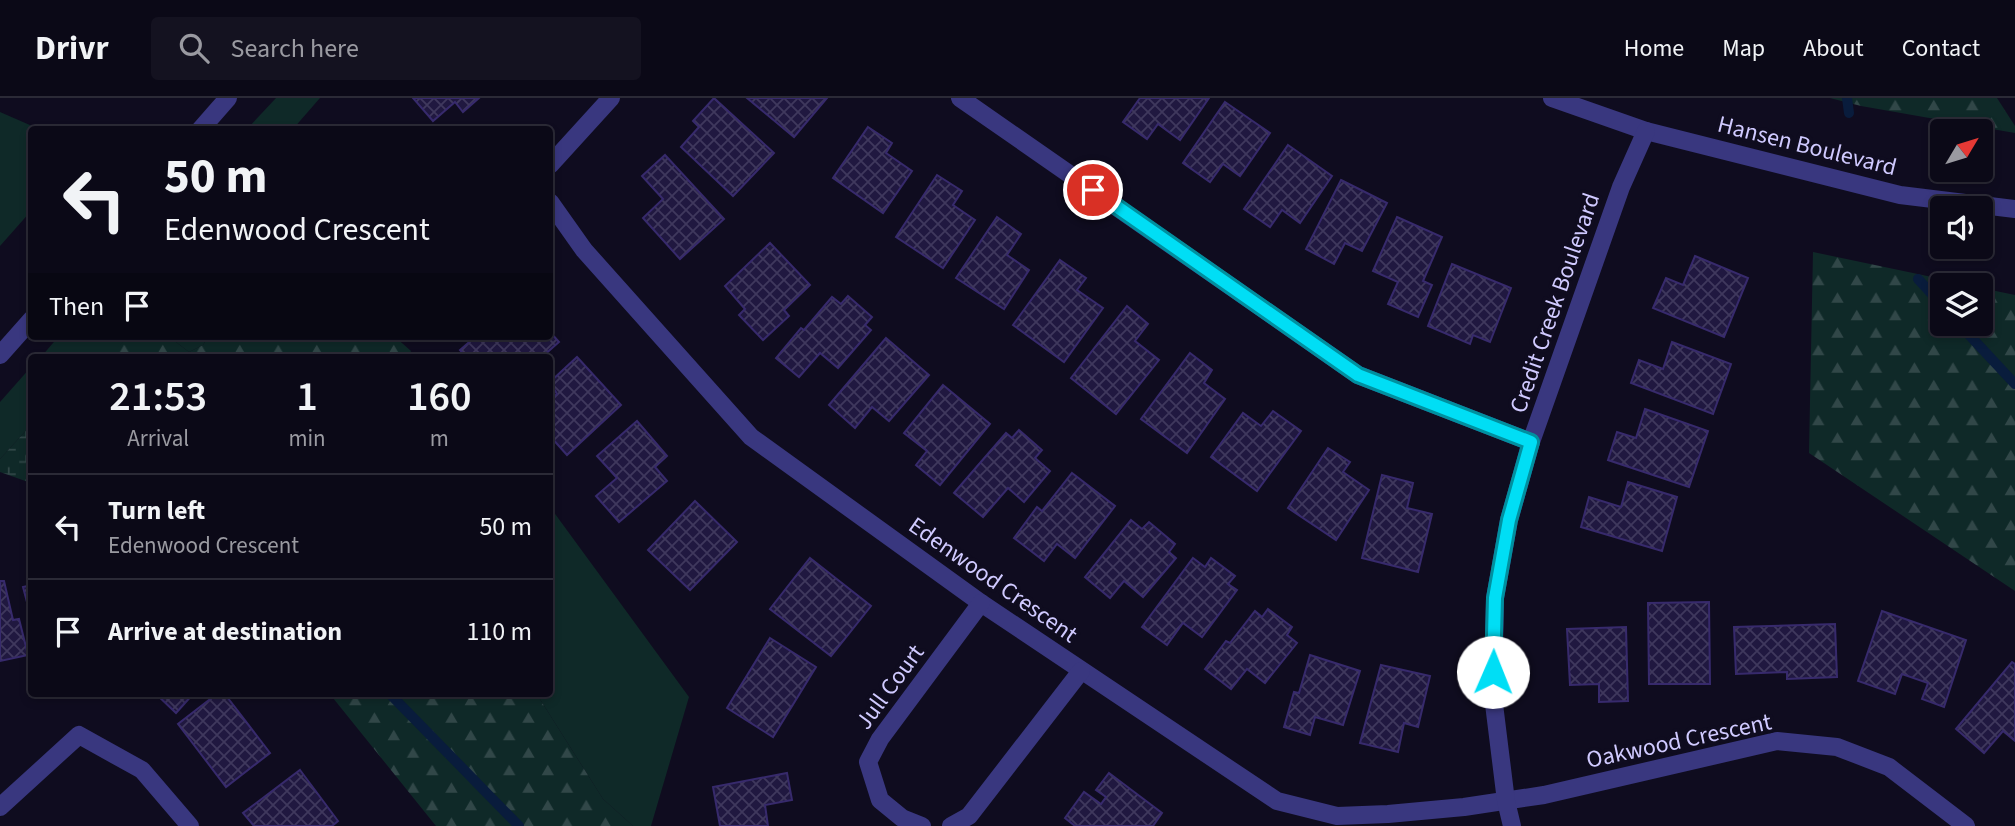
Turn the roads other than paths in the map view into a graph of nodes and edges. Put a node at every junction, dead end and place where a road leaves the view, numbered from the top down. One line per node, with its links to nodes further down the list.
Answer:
1 (228, 98): 5 (street)
2 (611, 98): 7 (street)
3 (960, 98): 12 (street)
4 (1552, 98): 6 (street, Hansen Boulevard)
5 (204, 126)
6 (1646, 131): 9 (street, Hansen Boulevard); 12 (street, Credit Creek Boulevard)
7 (553, 162)
8 (553, 206): 13 (street, Edenwood Crescent)
9 (2015, 209)
10 (28, 324): 11 (street)
11 (0, 355)
12 (1531, 442): 15 (street, Credit Creek Boulevard)
13 (981, 603): 14 (street, Edenwood Crescent); 18 (street, Jull Court)
14 (1081, 671): 15 (street, Edenwood Crescent); 19 (street)
15 (1506, 801): 20 (street, Credit Creek Boulevard); 21 (street, Oakwood Crescent)
16 (0, 807): 17 (street)
17 (190, 826)
18 (922, 826)
19 (951, 826)
20 (1512, 826)
21 (1966, 826)

